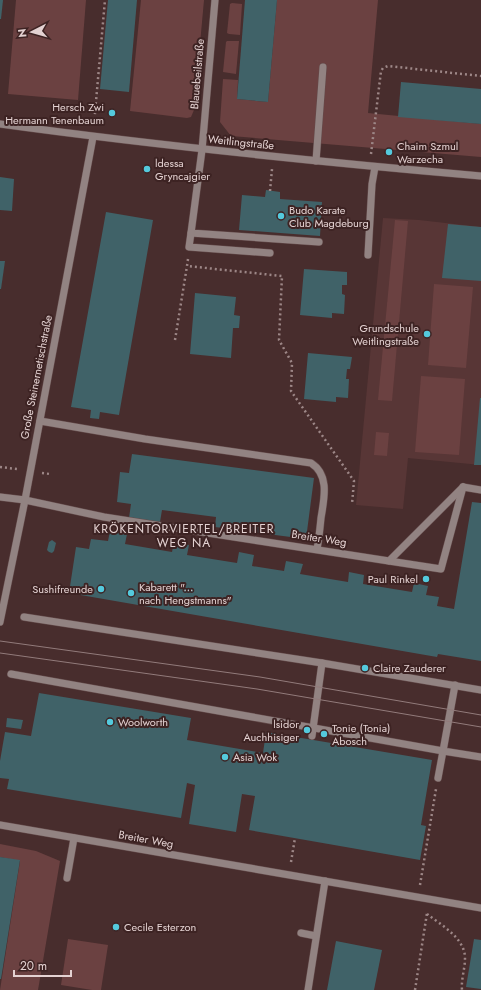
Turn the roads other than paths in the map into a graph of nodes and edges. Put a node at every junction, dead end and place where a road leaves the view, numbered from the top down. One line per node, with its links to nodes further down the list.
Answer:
1 (215, 0): 5 (street, Blauebeilstraße)
2 (323, 67): 6 (street)
3 (0, 124): 4 (street, Weitlingstraße)
4 (93, 137): 5 (street, Weitlingstraße); 13 (street, Große Steinernetischstraße)
5 (202, 150): 6 (street, Weitlingstraße); 9 (street, Blauebeilstraße)
6 (316, 161): 7 (street, Weitlingstraße)
7 (372, 166): 8 (street, Weitlingstraße); 12 (street)
8 (481, 176)
9 (191, 233): 10 (street); 11 (street, Blauebeilstraße)
10 (319, 242)
11 (270, 253)
12 (368, 255)
13 (40, 421): 17 (street, Große Steinernetischstraße); 18 (street)
14 (463, 487): 15 (street); 19 (street); 19 (street, Breiter Weg)
15 (481, 490)
16 (0, 497): 17 (street, Breiter Weg)
17 (25, 500): 18 (street, Breiter Weg); 21 (street, Große Steinernetischstraße)
18 (317, 549): 19 (street, Breiter Weg)
19 (389, 561)
20 (24, 617): 22 (street)
21 (0, 622)
22 (322, 662): 24 (street); 26 (street)
23 (11, 674): 26 (street)
24 (455, 685): 25 (street); 28 (street)
25 (481, 690)
26 (313, 727): 27 (street); 28 (street)
27 (312, 736)
28 (443, 751): 29 (street); 30 (street)
29 (481, 757)
30 (438, 778)
31 (0, 825): 32 (street, Breiter Weg)
32 (74, 838): 33 (street); 34 (street, Breiter Weg)
33 (67, 878)
34 (325, 881): 35 (street, Breiter Weg); 37 (street)
35 (481, 908)
36 (301, 933): 37 (street)
37 (316, 936): 38 (street)
38 (308, 990)

